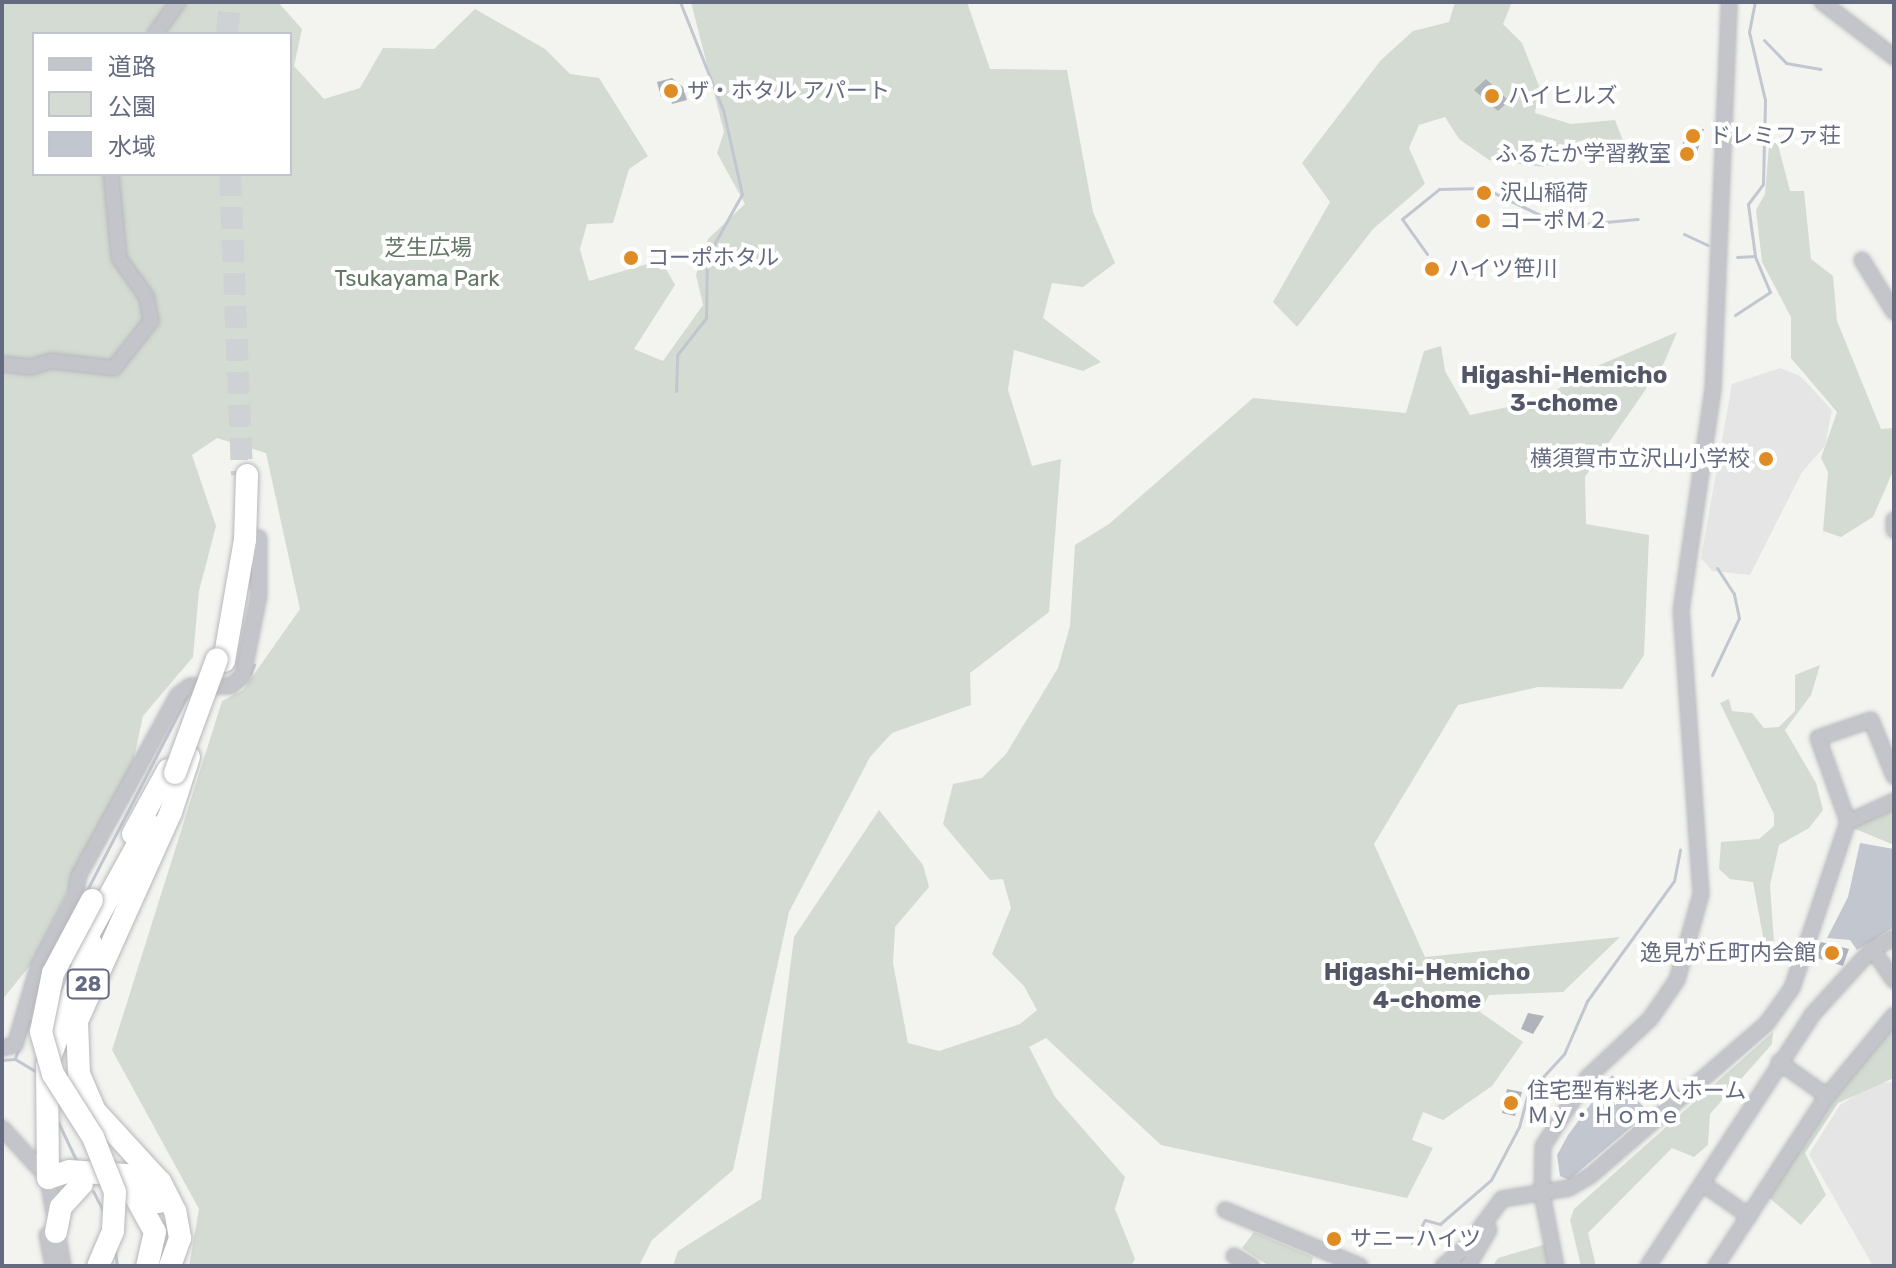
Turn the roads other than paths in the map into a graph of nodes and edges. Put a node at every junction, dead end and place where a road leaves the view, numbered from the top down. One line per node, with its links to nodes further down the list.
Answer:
1 (178, 2): 4 (street)
2 (1729, 2): 30 (street)
3 (1822, 2): 5 (street)
4 (156, 32)
5 (1894, 57)
6 (111, 176): 9 (street)
7 (1862, 260): 8 (street)
8 (1894, 312)
9 (2, 364)
10 (245, 475): 15 (highway, 28)
11 (1894, 520): 12 (street)
12 (1894, 530)
13 (259, 538): 23 (street)
14 (1887, 734): 16 (street); 18 (street)
15 (179, 770): 27 (highway); 38 (highway, 28, bridge); 41 (highway, 28)
16 (1894, 776)
17 (1894, 801): 18 (street)
18 (1848, 822): 30 (street)
19 (1894, 938): 20 (street)
20 (1872, 949): 21 (street); 24 (street)
21 (1894, 980)
22 (1894, 1015): 25 (street)
23 (2, 1048)
24 (1779, 1062): 25 (street); 29 (street)
25 (1827, 1096): 33 (street)
26 (2, 1128): 27 (street)
27 (43, 1176): 28 (highway); 34 (street); 36 (street); 40 (highway)
28 (82, 1184): 34 (highway); 39 (highway)
29 (1703, 1184): 33 (street); 47 (street)
30 (1542, 1194): 31 (street); 46 (street)
31 (1514, 1198): 44 (street); 45 (street)
32 (1225, 1210): 43 (street)
33 (1749, 1216): 48 (street)
34 (56, 1232): 37 (street)
35 (1234, 1256): 42 (street)
36 (53, 1266)
37 (63, 1266)
38 (98, 1266)
39 (147, 1266)
40 (159, 1266)
41 (170, 1266)
42 (1251, 1266)
43 (1360, 1266)
44 (1443, 1266)
45 (1468, 1266)
46 (1556, 1266)
47 (1648, 1266)
48 (1716, 1266)

